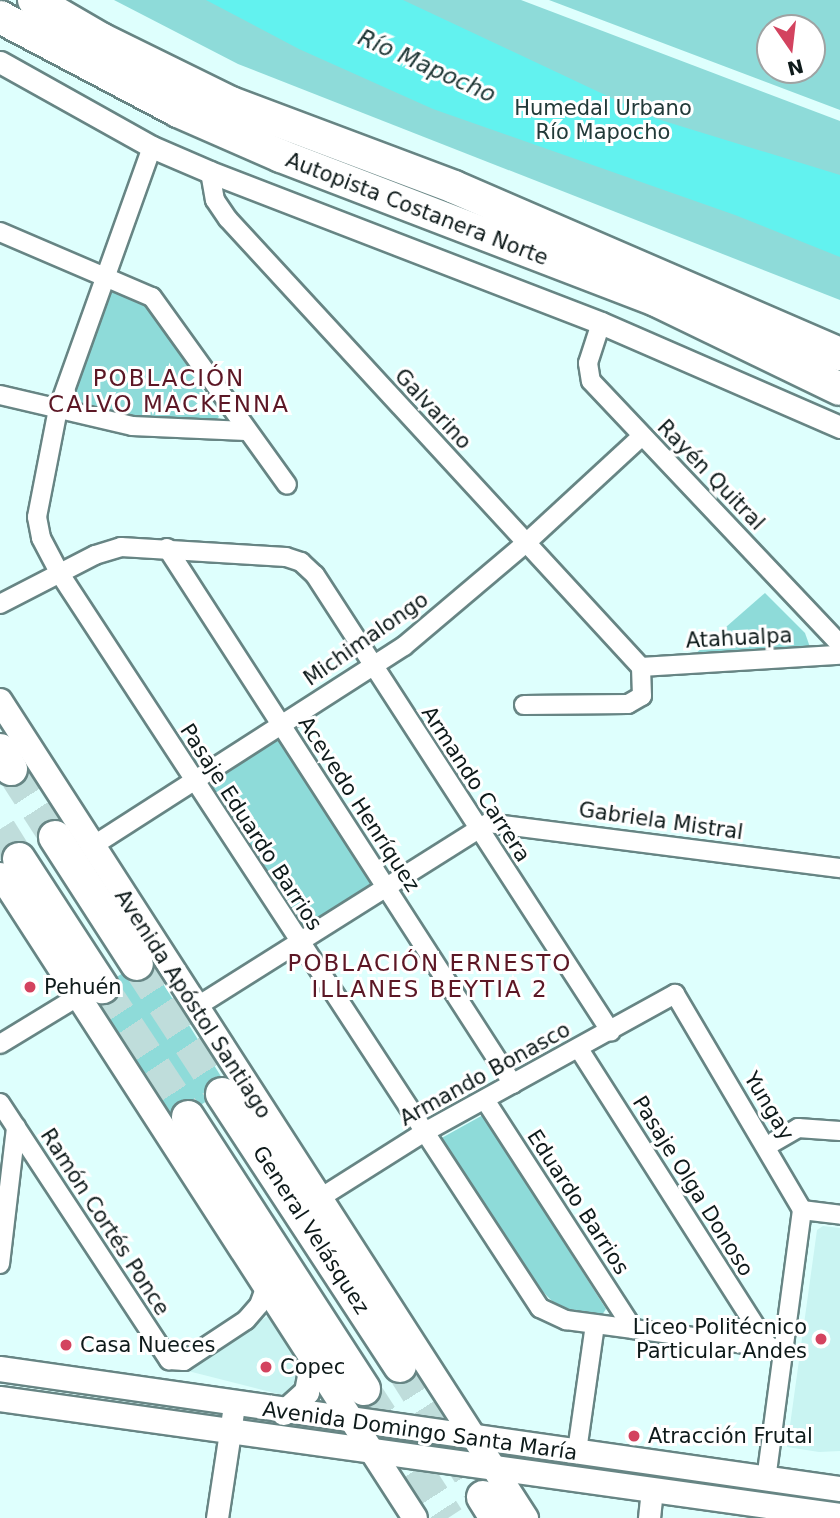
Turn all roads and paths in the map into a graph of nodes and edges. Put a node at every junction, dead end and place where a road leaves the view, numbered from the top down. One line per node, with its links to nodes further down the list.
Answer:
1 (34, 0): 11 (highway, Autopista Costanera Norte)
2 (0, 17): 12 (highway, Autopista Costanera Norte)
3 (0, 62): 5 (street)
4 (0, 71): 5 (street)
5 (29, 78): 6 (street)
6 (152, 147): 7 (street); 9 (street, Pasaje Eduardo Barrios)
7 (210, 172): 10 (street); 19 (street, Galvarino)
8 (0, 232): 9 (street)
9 (106, 276): 14 (street, Pasaje Eduardo Barrios); 16 (street)
10 (601, 323): 15 (street); 17 (street, Rayén Quitral)
11 (840, 354)
12 (840, 389)
13 (0, 395): 14 (street)
14 (58, 409): 16 (street); 21 (street, Pasaje Eduardo Barrios)
15 (840, 428)
16 (246, 432): 18 (street)
17 (642, 436): 19 (street, Michimalongo); 23 (street, Rayén Quitral)
18 (287, 485)
19 (526, 543): 25 (street, Michimalongo); 26 (street, Galvarino)
20 (167, 548): 21 (street); 25 (street, Armando Carrera); 29 (street, Acevedo Henríquez)
21 (60, 574): 22 (street); 30 (street, Pasaje Eduardo Barrios)
22 (0, 604)
23 (840, 644)
24 (840, 655): 26 (street, Atahualpa)
25 (374, 666): 29 (street, Michimalongo); 31 (street, Armando Carrera)
26 (641, 667): 28 (street)
27 (0, 701): 33 (main road, Avenida Apóstol Santiago)
28 (524, 705)
29 (281, 725): 30 (street, Michimalongo); 36 (street, Acevedo Henríquez)
30 (194, 781): 33 (street, Michimalongo); 37 (street, Pasaje Eduardo Barrios)
31 (476, 827): 35 (street, Gabriela Mistral); 36 (street); 42 (street, Armando Carrera)
32 (55, 837): 38 (highway)
33 (91, 847): 41 (main road, Avenida Apóstol Santiago)
34 (10, 867): 39 (highway)
35 (840, 868)
36 (385, 885): 37 (street); 45 (street, Acevedo Henríquez)
37 (298, 941): 41 (street); 52 (street, Pasaje Eduardo Barrios)
38 (137, 964)
39 (91, 991): 43 (street); 58 (main road)
40 (675, 994): 42 (street, Armando Bonasco); 53 (street, Yungay)
41 (196, 1007): 54 (main road, Avenida Apóstol Santiago)
42 (611, 1032): 44 (street, Armando Bonasco)
43 (0, 1044)
44 (579, 1049): 45 (street, Armando Bonasco); 61 (street, Pasaje Olga Donoso)
45 (513, 1084): 47 (street, Armando Bonasco)
46 (222, 1094): 63 (highway, General Velásquez)
47 (485, 1100): 52 (street, Armando Bonasco); 60 (street, Eduardo Barrios)
48 (0, 1103): 50 (street, Ramón Cortés Ponce)
49 (188, 1117): 65 (highway, General Velásquez)
50 (16, 1127): 57 (street); 58 (street, Ramón Cortés Ponce)
51 (840, 1131): 53 (street)
52 (423, 1133): 54 (street, Armando Bonasco); 59 (street, Pasaje Eduardo Barrios)
53 (767, 1146): 55 (street, Yungay)
54 (320, 1198): 71 (main road, Avenida Apóstol Santiago)
55 (802, 1210): 56 (street); 61 (street)
56 (840, 1215)
57 (0, 1264)
58 (266, 1286): 62 (main road)
59 (595, 1324): 60 (street, Pasaje Eduardo Barrios); 72 (street)
60 (633, 1329): 61 (street, Pasaje Eduardo Barrios)
61 (776, 1348): 74 (street)
62 (313, 1360): 68 (main road); 69 (main road)
63 (400, 1366)
64 (0, 1370): 67 (main road, Avenida Domingo Santa María)
65 (364, 1389)
66 (0, 1399): 70 (main road, Avenida Domingo Santa María)
67 (234, 1406): 68 (main road, Avenida Domingo Santa María); 70 (street)
68 (284, 1413): 69 (main road, Avenida Domingo Santa María)
69 (352, 1421): 71 (main road, Avenida Domingo Santa María); 73 (main road)
70 (230, 1431): 73 (main road, Avenida Domingo Santa María); 79 (street)
71 (475, 1437): 72 (main road, Avenida Domingo Santa María); 77 (main road, Avenida Apóstol Santiago)
72 (577, 1451): 74 (main road, Avenida Domingo Santa María)
73 (373, 1452): 77 (main road, Avenida Domingo Santa María); 80 (main road)
74 (766, 1479): 75 (main road, Avenida Domingo Santa María)
75 (840, 1489)
76 (652, 1491): 77 (main road, Avenida Domingo Santa María); 78 (main road, Avenida Domingo Santa María); 82 (street)
77 (492, 1495): 81 (main road, Avenida Apóstol Santiago)
78 (840, 1516)
79 (217, 1518)
80 (415, 1518)
81 (526, 1518)
82 (649, 1518)

